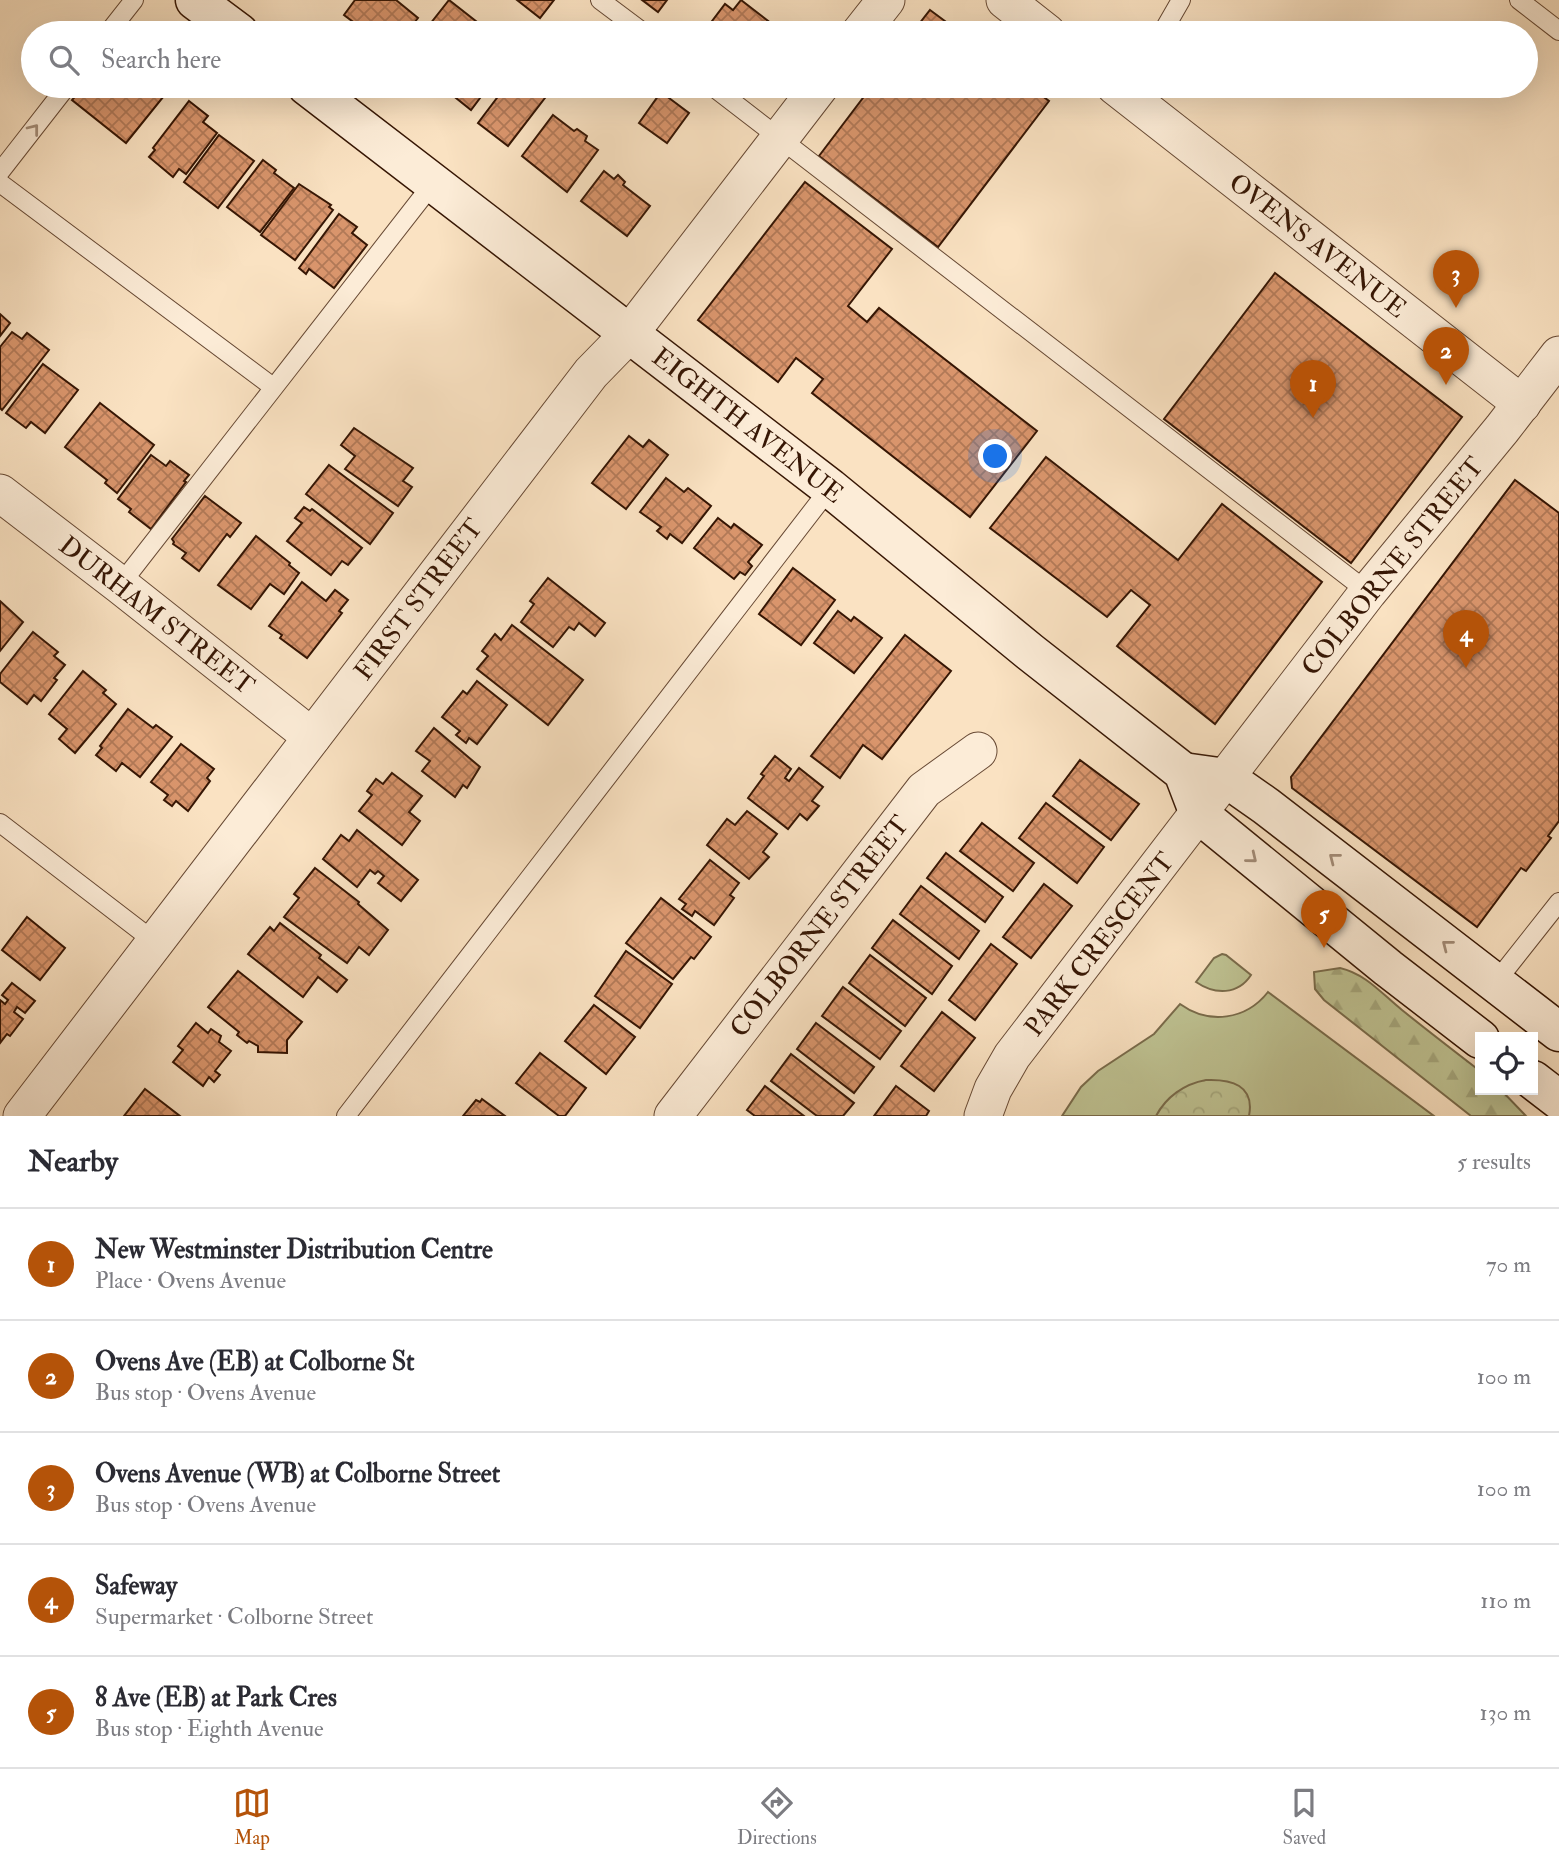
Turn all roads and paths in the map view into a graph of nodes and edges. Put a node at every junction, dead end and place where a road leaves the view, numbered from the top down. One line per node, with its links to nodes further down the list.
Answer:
1 (134, 0): 8 (lane)
2 (195, 0): 9 (street)
3 (600, 0): 10 (lane)
4 (886, 0): 11 (street)
5 (1005, 0): 12 (street)
6 (1181, 0): 13 (lane)
7 (1519, 0): 14 (lane)
8 (117, 21)
9 (223, 21)
10 (627, 21)
11 (869, 21)
12 (1032, 21)
13 (1169, 21)
14 (1559, 31)
15 (58, 98): 21 (lane, one-way to 15)
16 (323, 98): 22 (street, EIGHTH AVENUE)
17 (728, 98): 20 (lane)
18 (811, 98): 20 (street, FIRST STREET)
19 (1135, 98): 27 (street, OVENS AVENUE)
20 (780, 138): 24 (street, FIRST STREET); 31 (lane)
21 (0, 172)
22 (433, 182): 24 (street, EIGHTH AVENUE); 26 (lane)
23 (0, 183): 26 (lane)
24 (630, 334): 28 (street, EIGHTH AVENUE); 32 (street, FIRST STREET)
25 (1559, 355): 27 (street, COLBORNE STREET)
26 (273, 387): 30 (lane)
27 (1522, 404): 31 (street, COLBORNE STREET)
28 (830, 488): 34 (street, EIGHTH AVENUE); 46 (lane)
29 (0, 493): 30 (street, DURHAM STREET)
30 (120, 585): 32 (street, DURHAM STREET)
31 (1368, 592): 35 (street, COLBORNE STREET)
32 (312, 737): 39 (street, FIRST STREET)
33 (978, 751): 47 (street, COLBORNE STREET)
34 (1183, 772): 35 (street); 36 (street)
35 (1226, 778): 36 (street, PARK CRESCENT); 40 (street, one-way to 35)
36 (1199, 814): 41 (street, one-way to 41); 48 (street, PARK CRESCENT)
37 (0, 823): 39 (lane)
38 (1559, 902): 40 (lane)
39 (155, 942): 45 (street, FIRST STREET)
40 (1495, 983): 41 (street); 42 (street)
41 (1471, 1032)
42 (1559, 1032)
43 (1538, 1084): 44 (street)
44 (1559, 1100)
45 (22, 1116)
46 (346, 1116)
47 (673, 1116)
48 (983, 1116)

